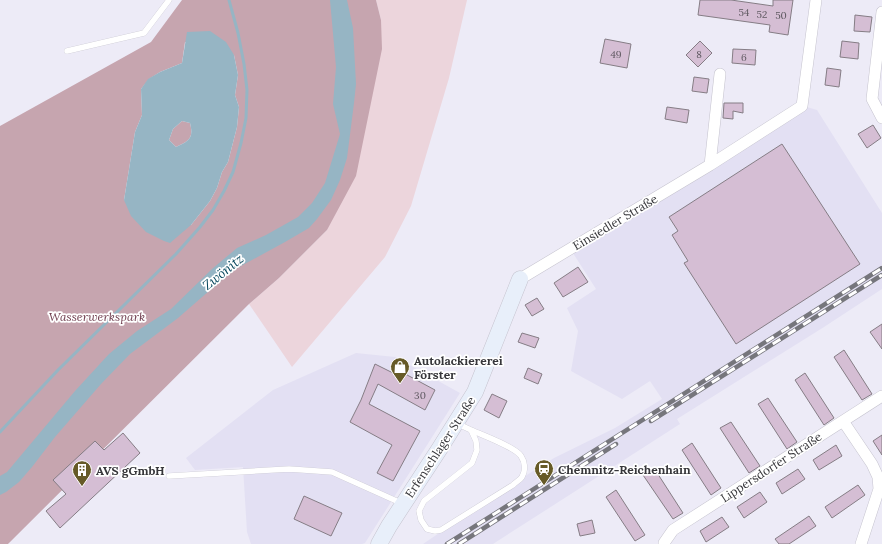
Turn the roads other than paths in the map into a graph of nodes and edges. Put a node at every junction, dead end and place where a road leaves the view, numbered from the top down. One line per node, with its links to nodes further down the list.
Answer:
1 (169, 0): 4 (lane)
2 (816, 0): 7 (street, Einsiedler Straße)
3 (882, 12): 6 (street)
4 (67, 51)
5 (720, 74): 7 (street)
6 (882, 118)
7 (710, 165): 8 (street, Einsiedler Straße)
8 (520, 279): 11 (main road, Erfenschlager Straße)
9 (882, 396): 10 (street, Lippersdorfer Straße)
10 (843, 421): 15 (street, Lippersdorfer Straße); 17 (street)
11 (455, 423): 12 (lane); 14 (main road, Erfenschlager Straße)
12 (471, 430): 12 (lane)
13 (169, 476): 14 (lane)
14 (404, 504): 16 (main road, Erfenschlager Straße)
15 (664, 543)
16 (379, 544)
17 (861, 544)

